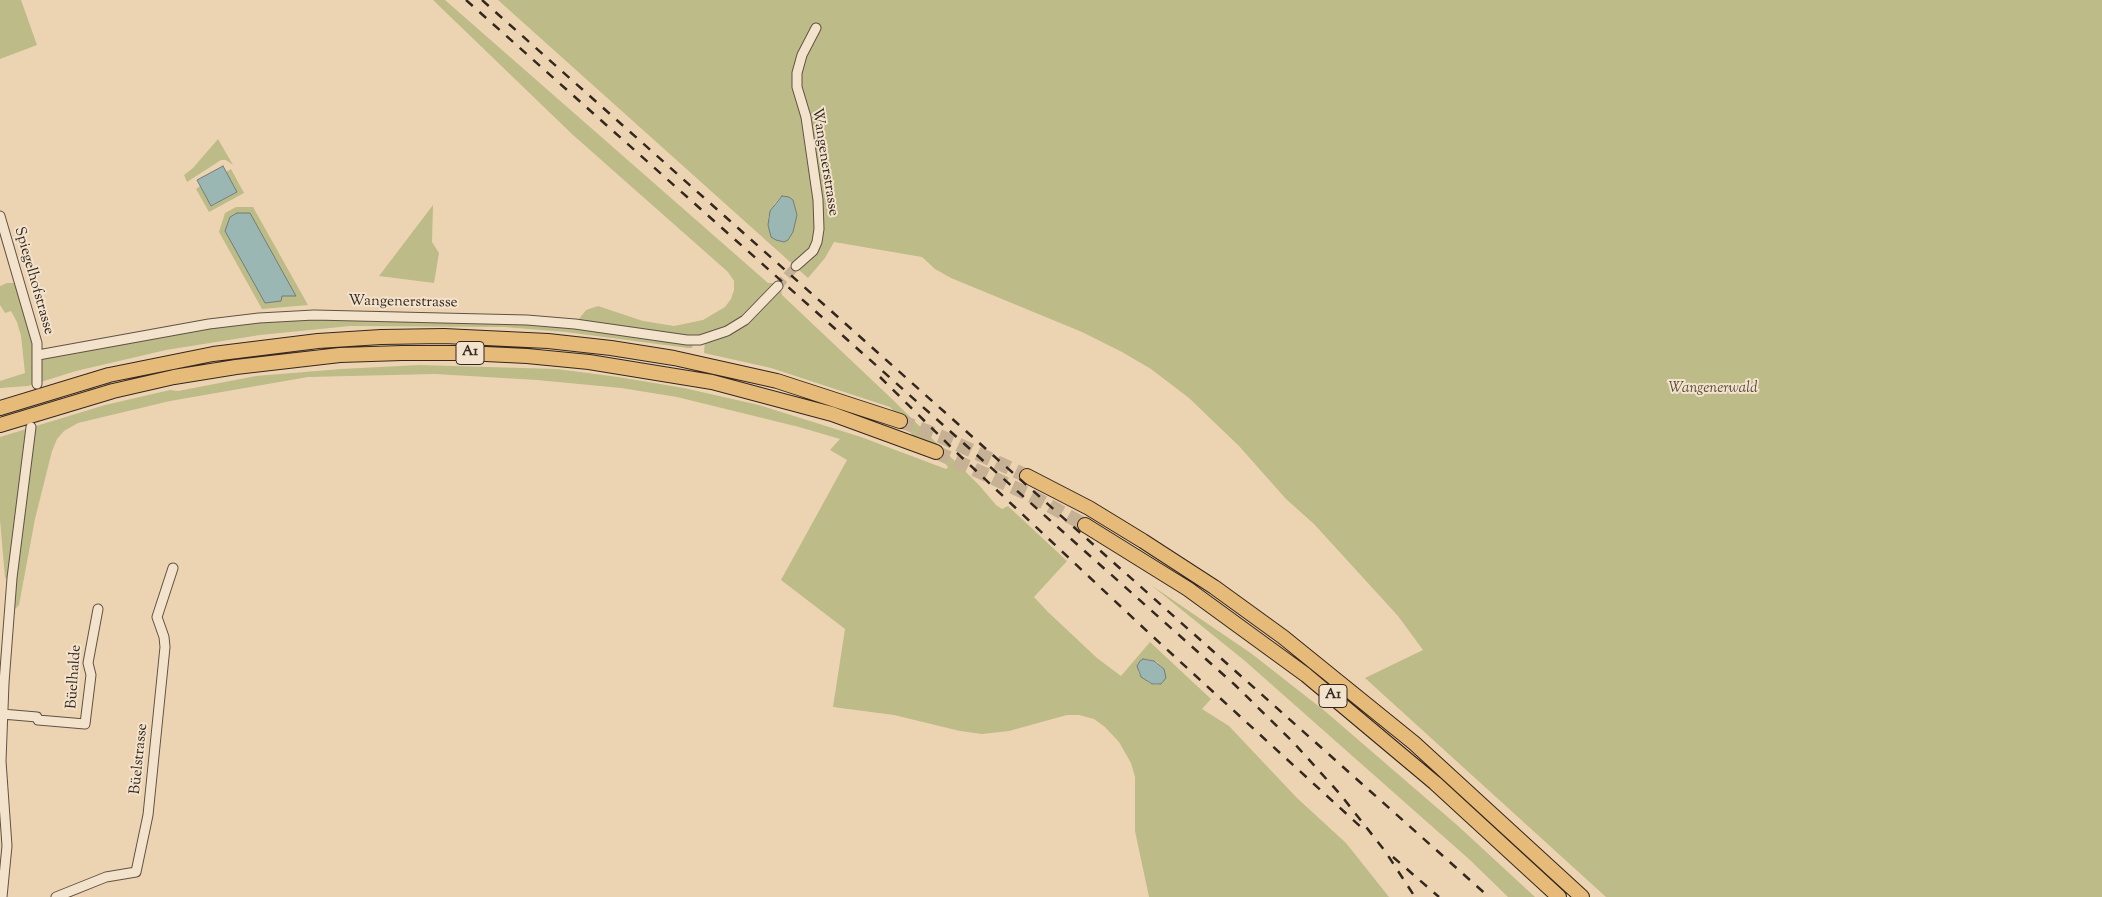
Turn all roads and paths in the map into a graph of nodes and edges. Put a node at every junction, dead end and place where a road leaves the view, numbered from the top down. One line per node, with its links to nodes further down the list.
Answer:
1 (816, 28): 3 (street, Wangenerstrasse)
2 (0, 216): 5 (street, Spiegelhofstrasse)
3 (796, 266)
4 (778, 286): 5 (street, Wangenerstrasse)
5 (38, 355): 6 (street)
6 (37, 384)
7 (0, 408): 8 (highway, A1)
8 (900, 421)
9 (0, 425): 11 (highway, A1)
10 (31, 427): 16 (street)
11 (936, 452)
12 (1027, 476): 22 (highway, A1)
13 (1085, 524): 21 (highway, A1)
14 (174, 568): 20 (street, Büelstrasse)
15 (98, 609): 17 (street, Büelhalde)
16 (2, 682): 17 (street)
17 (2, 714): 18 (street)
18 (3, 811): 19 (street)
19 (2, 897)
20 (56, 897)
21 (1559, 897)
22 (1582, 897)

